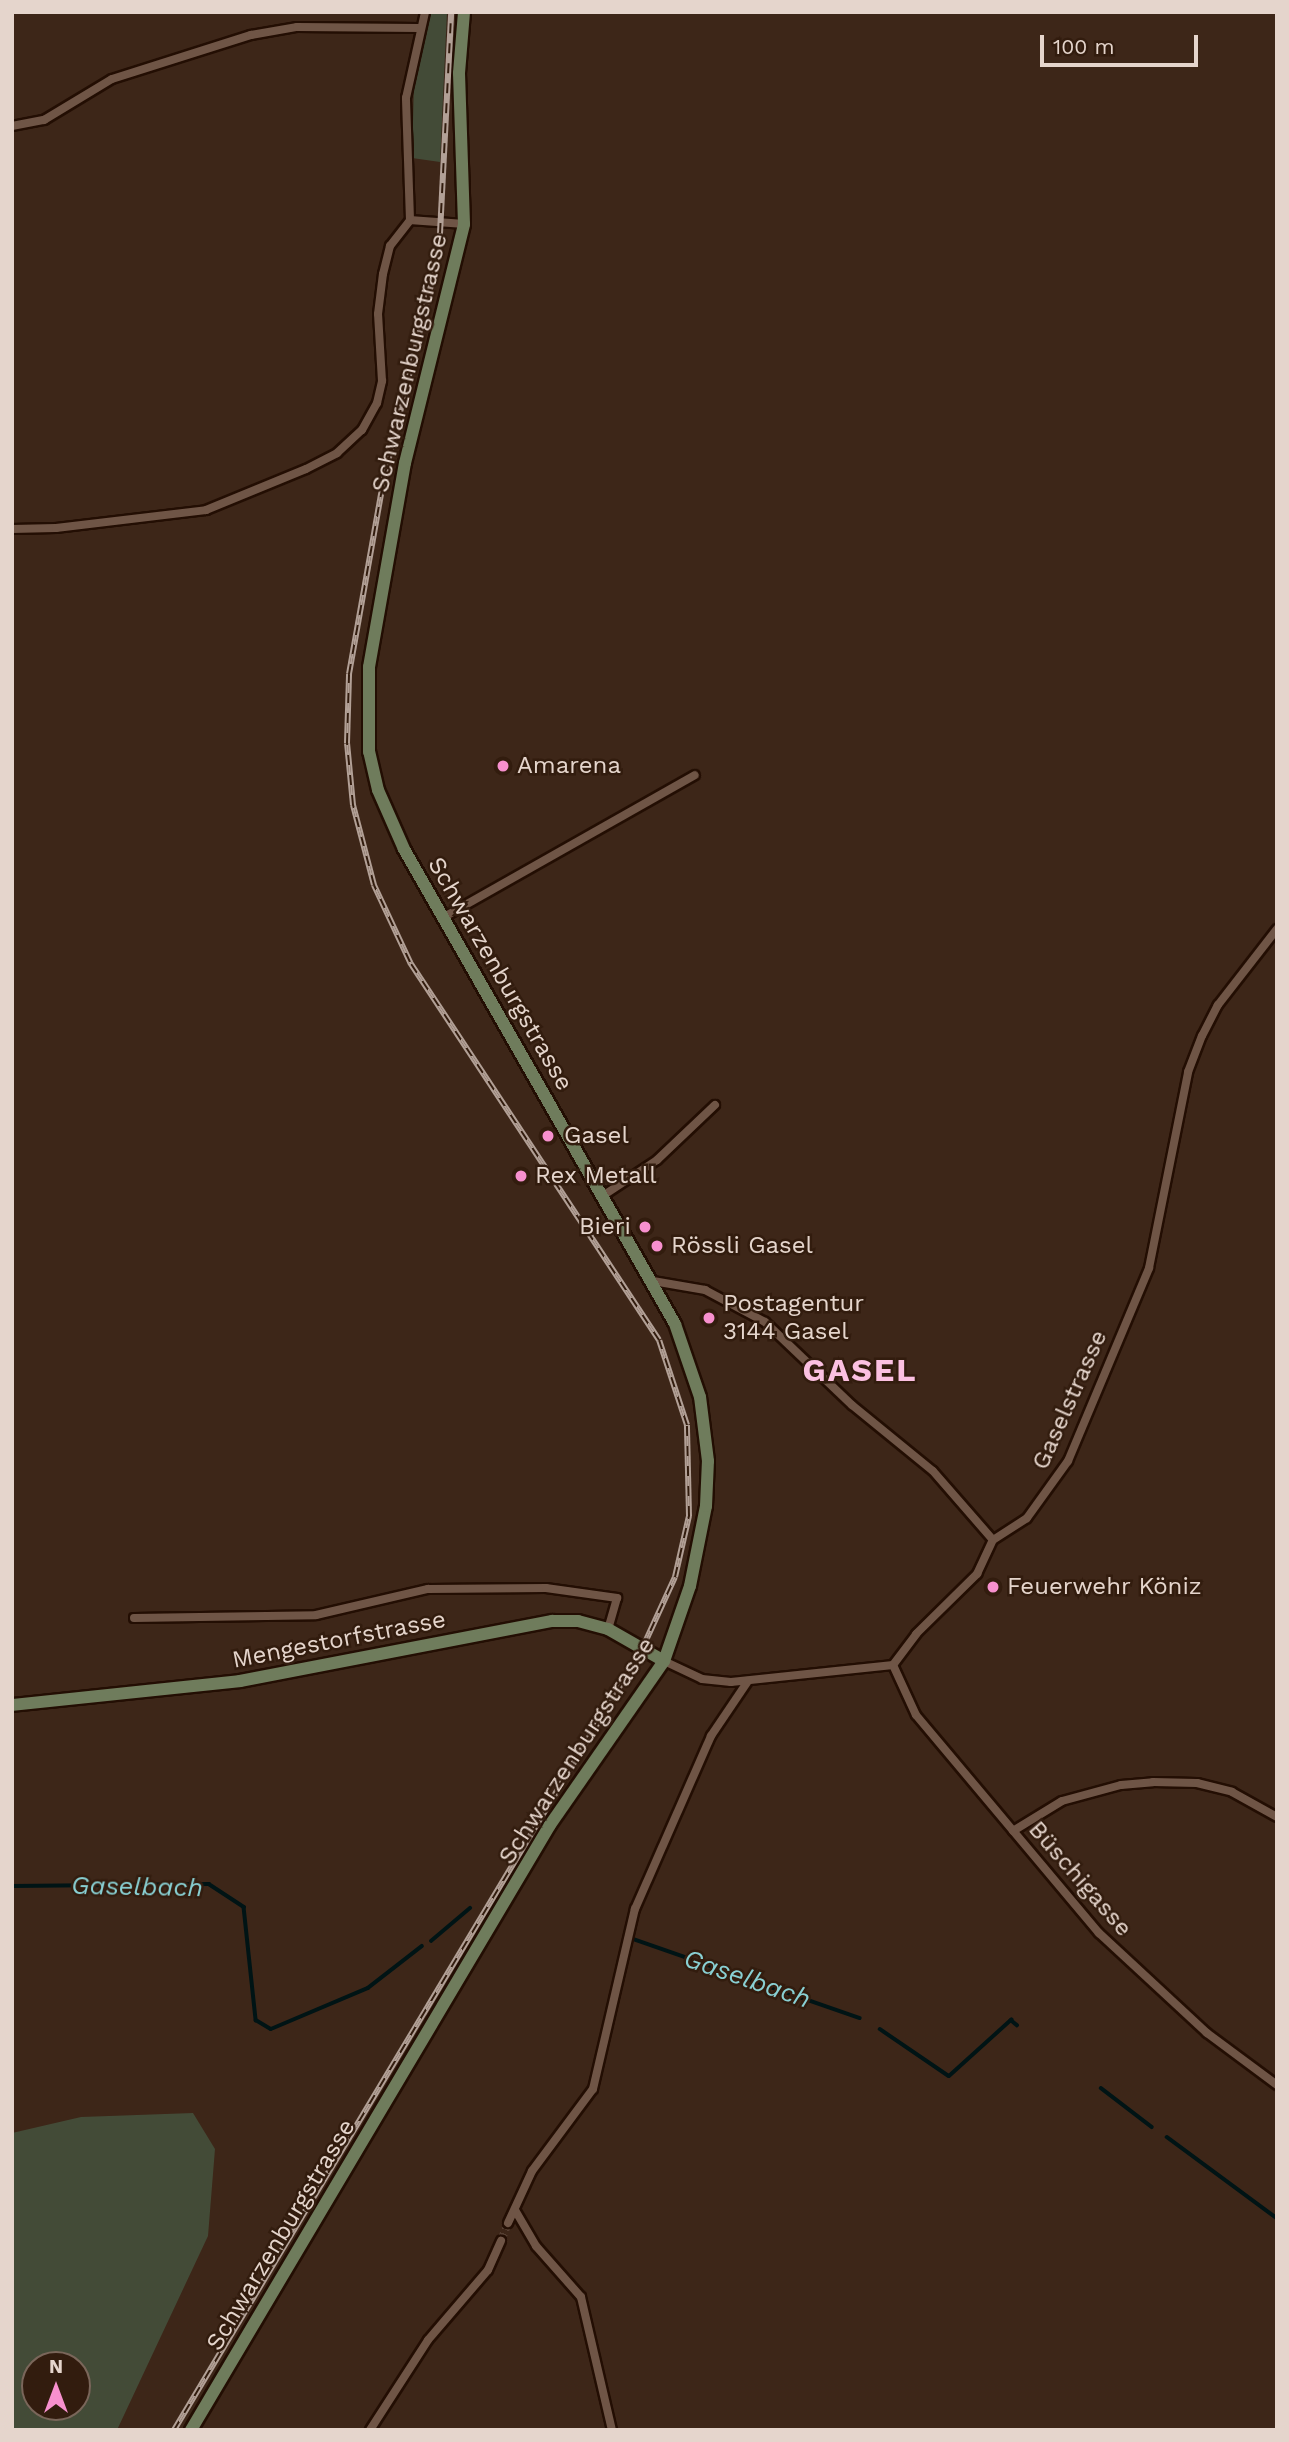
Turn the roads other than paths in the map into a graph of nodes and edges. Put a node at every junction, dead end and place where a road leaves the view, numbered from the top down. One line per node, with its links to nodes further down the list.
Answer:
1 (425, 12): 3 (street)
2 (464, 12): 6 (main road, Schwarzenburgstrasse)
3 (419, 27): 4 (street); 5 (street)
4 (12, 126)
5 (411, 220): 6 (street); 7 (street)
6 (464, 224): 9 (main road, Schwarzenburgstrasse)
7 (12, 529)
8 (695, 775): 9 (street)
9 (444, 917): 12 (main road, Schwarzenburgstrasse)
10 (1277, 929): 14 (street, Gaselstrasse)
11 (715, 1105): 12 (street)
12 (604, 1195): 13 (main road, Schwarzenburgstrasse)
13 (653, 1281): 14 (street); 17 (main road, Schwarzenburgstrasse)
14 (993, 1540): 18 (street)
15 (134, 1618): 16 (street)
16 (608, 1629): 17 (main road, Mengestorfstrasse); 20 (main road, Mengestorfstrasse)
17 (664, 1661): 19 (street); 27 (main road, Schwarzenburgstrasse)
18 (893, 1665): 19 (street); 22 (street, Büschigasse)
19 (748, 1681): 24 (street)
20 (12, 1705)
21 (1277, 1817): 22 (street)
22 (1013, 1831): 23 (street, Büschigasse)
23 (1277, 2085)
24 (515, 2210): 25 (street); 29 (street)
25 (509, 2223)
26 (501, 2241): 28 (street)
27 (191, 2430)
28 (370, 2430)
29 (612, 2430)

